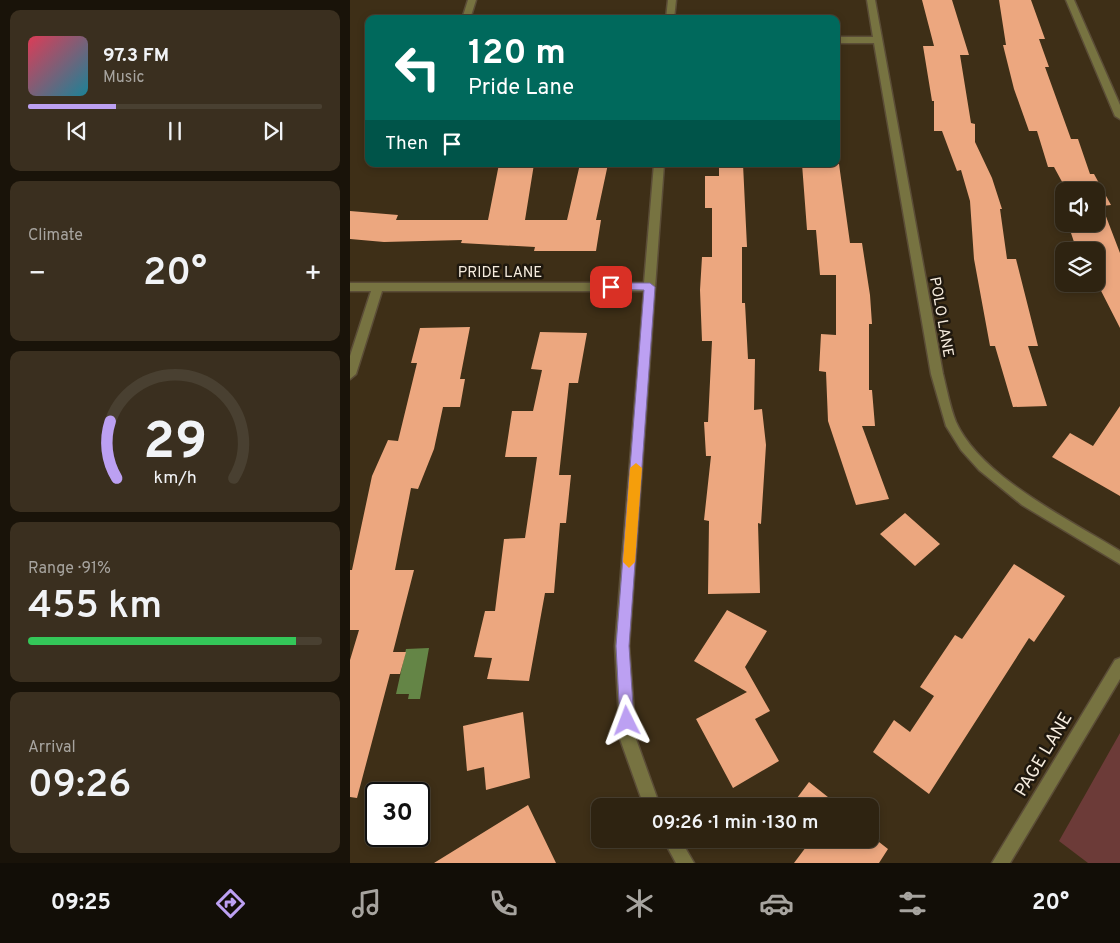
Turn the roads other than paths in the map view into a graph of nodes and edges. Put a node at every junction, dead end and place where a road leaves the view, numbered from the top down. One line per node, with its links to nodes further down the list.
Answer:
1 (472, 0): 5 (street)
2 (672, 0): 6 (street)
3 (871, 0): 8 (street, POLO LANE)
4 (1070, 0): 9 (street)
5 (467, 15)
6 (670, 15)
7 (840, 40): 8 (street)
8 (878, 40): 15 (street, POLO LANE)
9 (1120, 116)
10 (659, 167): 13 (street)
11 (350, 287): 12 (street, PRIDE LANE)
12 (378, 287): 13 (street, PRIDE LANE); 14 (street)
13 (650, 287): 17 (street)
14 (350, 374)
15 (1120, 558)
16 (1120, 665): 19 (street, PAGE LANE)
17 (649, 798)
18 (677, 848): 20 (street)
19 (1007, 860)
20 (686, 863)

